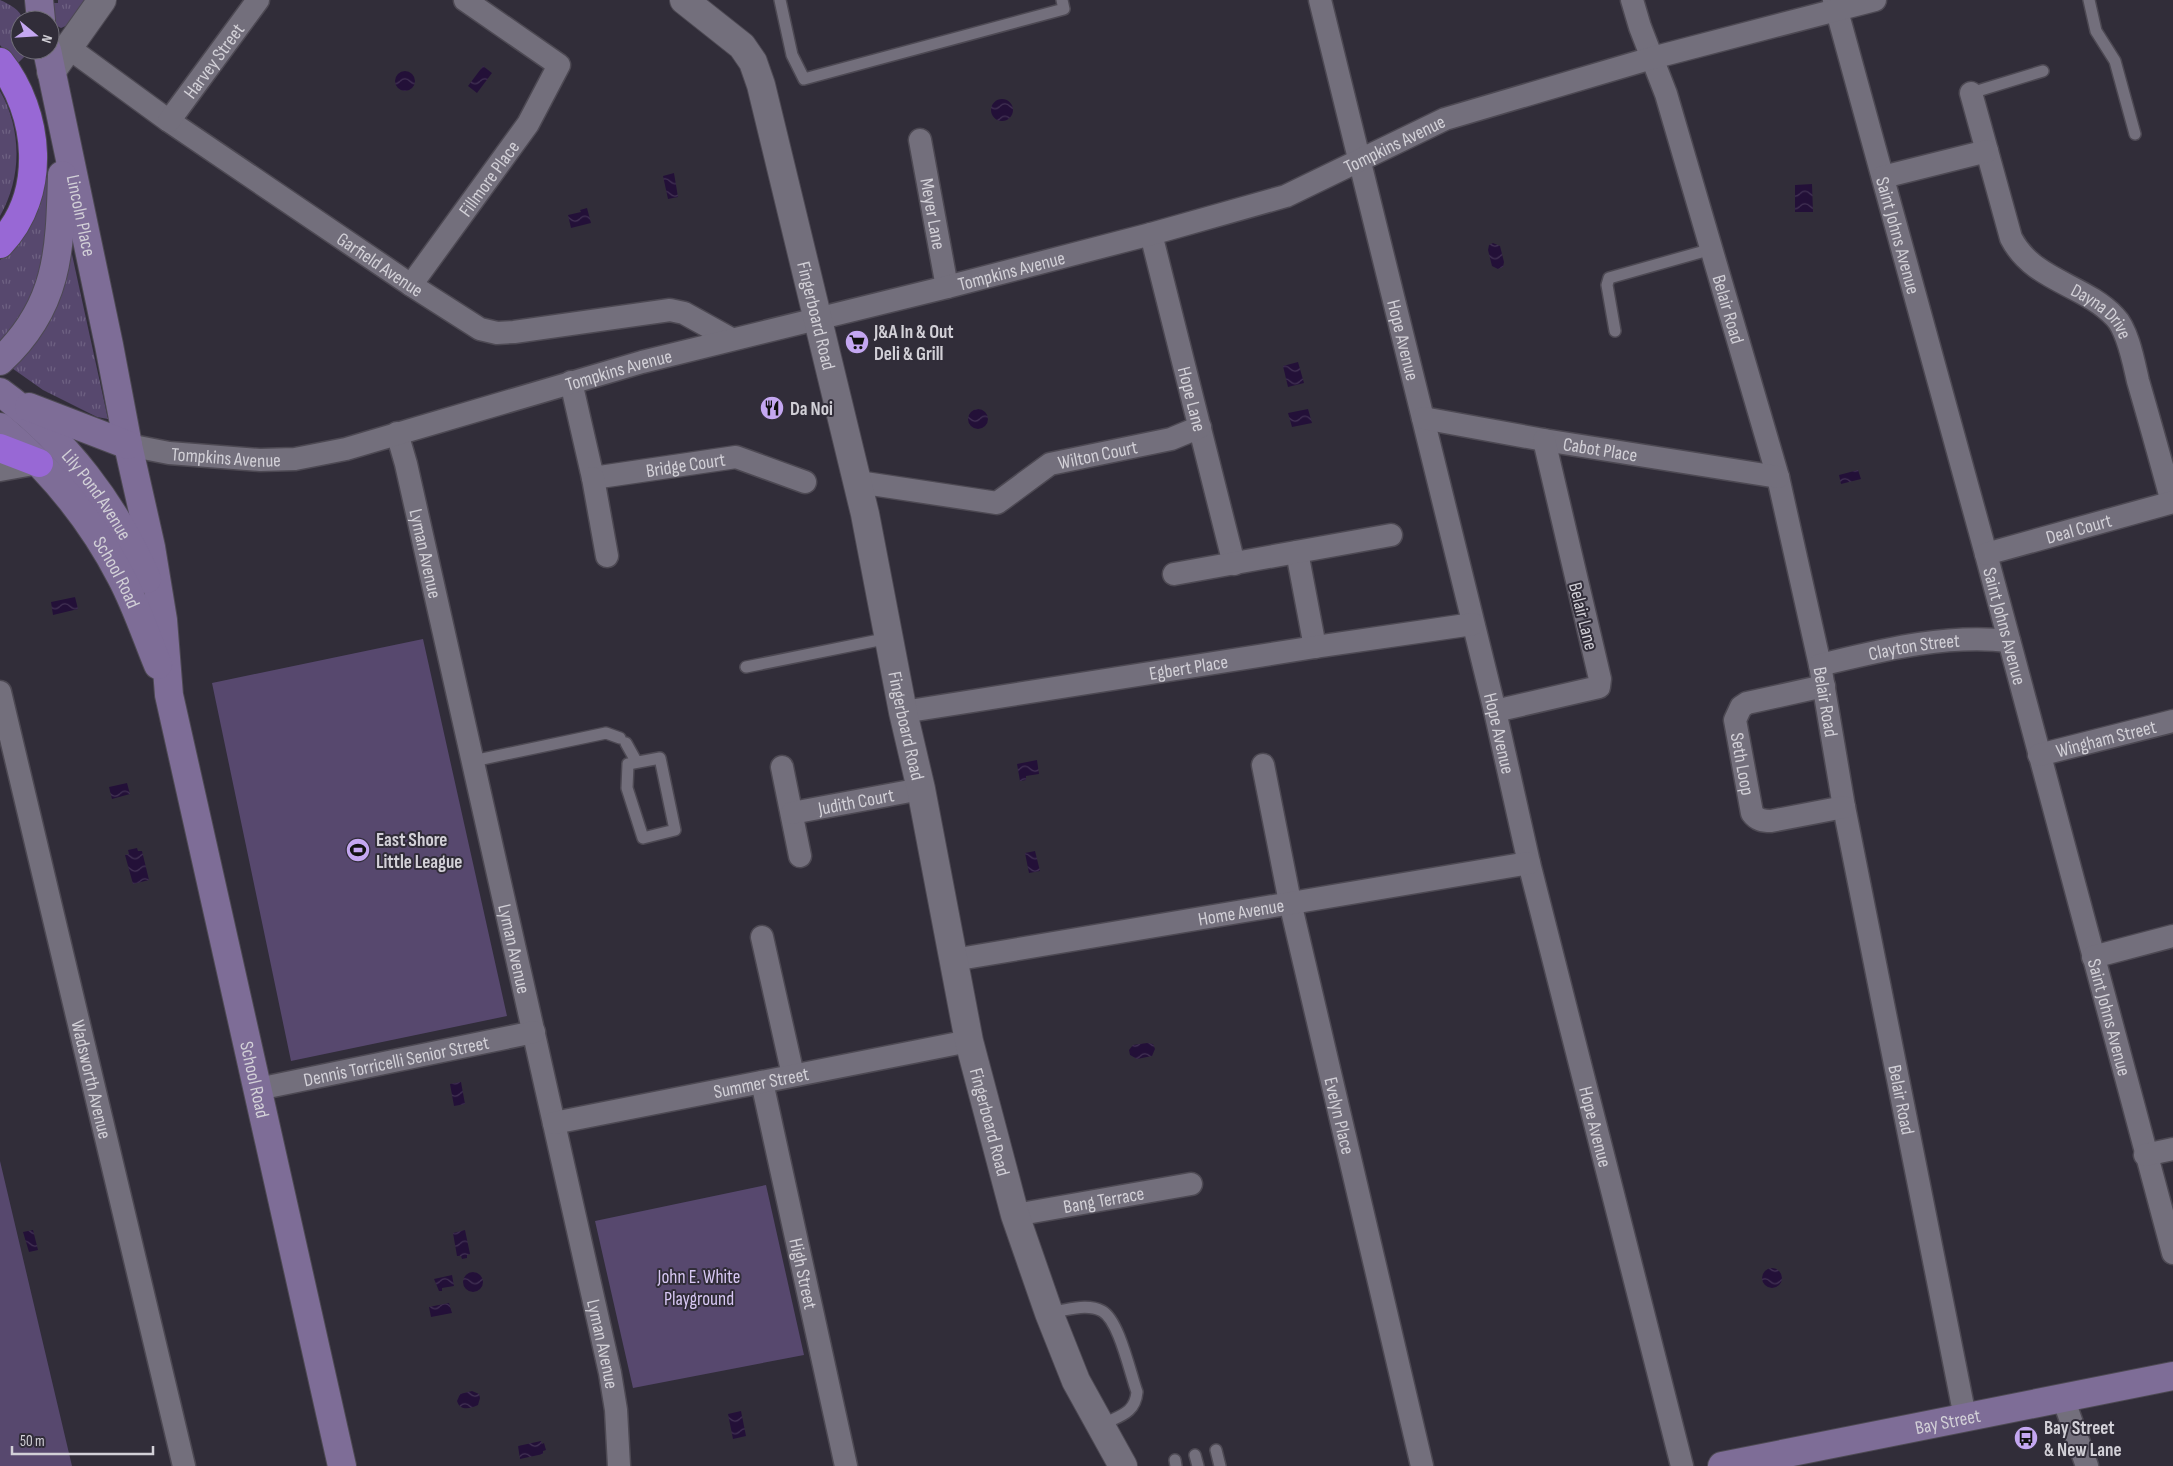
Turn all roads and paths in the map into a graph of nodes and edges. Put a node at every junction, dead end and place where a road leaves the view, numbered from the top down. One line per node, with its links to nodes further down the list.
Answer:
1 (102, 0): 12 (street)
2 (258, 0): 19 (street, Harvey Street)
3 (465, 0): 29 (street, Fillmore Place)
4 (780, 0): 5 (lane)
5 (1062, 0)
6 (1320, 0): 24 (street, Hope Avenue)
7 (1632, 0): 13 (street, Belair Road)
8 (1875, 0): 11 (street, Tompkins Avenue)
9 (2089, 0): 21 (lane)
10 (688, 1): 31 (street, Fingerboard Road)
11 (1836, 5): 13 (street, Tompkins Avenue); 25 (street, Saint Johns Avenue)
12 (60, 52)
13 (1652, 58): 24 (street, Tompkins Avenue); 28 (street, Belair Road)
14 (60, 59): 19 (street, Garfield Avenue)
15 (56, 60): 20 (main road, Lincoln Place)
16 (0, 62): 27 (highway)
17 (2043, 71): 18 (lane)
18 (1971, 92): 23 (street, Dayna Drive)
19 (169, 121): 29 (street, Garfield Avenue)
20 (63, 129): 34 (main road); 42 (main road, Lincoln Place)
21 (2135, 134)
22 (920, 140): 30 (street, Meyer Lane)
23 (1988, 151): 25 (street); 50 (street, Dayna Drive)
24 (1358, 160): 26 (street, Tompkins Avenue); 37 (street, Hope Avenue)
25 (1883, 177): 53 (street, Saint Johns Avenue)
26 (1151, 234): 30 (street, Tompkins Avenue); 39 (street, Hope Lane)
27 (0, 244)
28 (1712, 249): 32 (lane); 46 (street, Belair Road)
29 (410, 285): 33 (street, Garfield Avenue)
30 (947, 287): 31 (street, Tompkins Avenue)
31 (817, 320): 33 (street, Tompkins Avenue); 49 (street, Fingerboard Road)
32 (1615, 331)
33 (731, 339): 35 (street, Tompkins Avenue)
34 (0, 361)
35 (570, 382): 40 (street, Tompkins Avenue); 47 (street)
36 (5, 396): 42 (main road); 57 (main road, Lily Pond Avenue)
37 (1423, 418): 41 (street, Cabot Place); 58 (street, Hope Avenue)
38 (0, 427): 44 (main road, Lily Pond Avenue)
39 (1200, 427): 49 (street, Wilton Court); 55 (street, Hope Lane)
40 (391, 438): 42 (street, Tompkins Avenue); 70 (street, Lyman Avenue)
41 (1544, 440): 46 (street, Cabot Place); 66 (street, Belair Lane)
42 (128, 445): 57 (main road, Lincoln Place)
43 (0, 448): 44 (highway)
44 (39, 463): 45 (street); 65 (main road, School Road)
45 (0, 470)
46 (1778, 477): 63 (street, Belair Road)
47 (593, 478): 48 (street, Bridge Court); 54 (street)
48 (804, 482)
49 (858, 482): 59 (street, Fingerboard Road)
50 (2172, 502): 53 (street, Deal Court)
51 (1391, 536): 52 (street)
52 (1297, 552): 55 (street); 61 (street)
53 (1986, 554): 60 (street, Saint Johns Avenue)
54 (607, 556)
55 (1234, 564): 56 (street)
56 (1174, 574)
57 (163, 620): 65 (main road, School Road)
58 (1473, 624): 61 (street, Egbert Place); 66 (street, Hope Avenue)
59 (889, 638): 62 (lane); 67 (street, Fingerboard Road)
60 (2009, 641): 63 (street, Clayton Street); 69 (street, Saint Johns Avenue)
61 (1314, 647): 67 (street, Egbert Place)
62 (746, 667)
63 (1822, 676): 75 (street, Belair Road); 75 (street, Seth Loop)
64 (0, 692): 101 (street, Wadsworth Avenue)
65 (170, 694): 88 (main road, School Road)
66 (1494, 711): 78 (street, Hope Avenue)
67 (903, 712): 74 (street, Fingerboard Road)
68 (2173, 720): 69 (street, Wingham Street)
69 (2039, 755): 82 (street, Saint Johns Avenue)
70 (473, 761): 71 (lane); 84 (street, Lyman Avenue)
71 (636, 761): 71 (lane)
72 (1263, 765): 79 (street, Evelyn Place)
73 (782, 767): 76 (street, Judith Court)
74 (921, 789): 76 (street, Judith Court); 83 (street, Fingerboard Road)
75 (1844, 807): 98 (street, Belair Road)
76 (792, 812): 77 (street, Judith Court)
77 (800, 856)
78 (1529, 863): 79 (street, Home Avenue); 108 (street, Hope Avenue)
79 (1290, 902): 83 (street, Home Avenue); 107 (street, Evelyn Place)
80 (2173, 936): 82 (street)
81 (762, 937): 86 (street)
82 (2093, 957): 91 (street, Saint Johns Avenue)
83 (953, 960): 85 (street, Fingerboard Road)
84 (534, 1032): 88 (street, Dennis Torricelli Senior Street); 89 (street, Lyman Avenue)
85 (969, 1041): 86 (street, Summer Street); 93 (street, Fingerboard Road)
86 (793, 1075): 87 (street, Summer Street)
87 (762, 1082): 89 (street, Summer Street); 104 (street, High Street)
88 (258, 1090): 102 (main road, School Road)
89 (554, 1122): 103 (street, Lyman Avenue)
90 (2173, 1149): 91 (street)
91 (2145, 1154): 94 (street, Saint Johns Avenue)
92 (1191, 1184): 93 (street, Bang Terrace)
93 (1015, 1215): 95 (street, Fingerboard Road)
94 (2173, 1253)
95 (1049, 1313): 99 (street, Fingerboard Road); 99 (lane)
96 (2173, 1376): 97 (main road, Bay Street)
97 (2063, 1398): 98 (main road, Bay Street); 110 (street)
98 (1965, 1417): 109 (main road, Bay Street)
99 (1100, 1426): 105 (street, Fingerboard Road)
100 (1216, 1450): 106 (lane)
101 (184, 1466)
102 (342, 1466)
103 (619, 1466)
104 (846, 1466)
105 (1123, 1466)
106 (1220, 1466)
107 (1422, 1466)
108 (1682, 1466)
109 (1722, 1466)
110 (2087, 1466)

